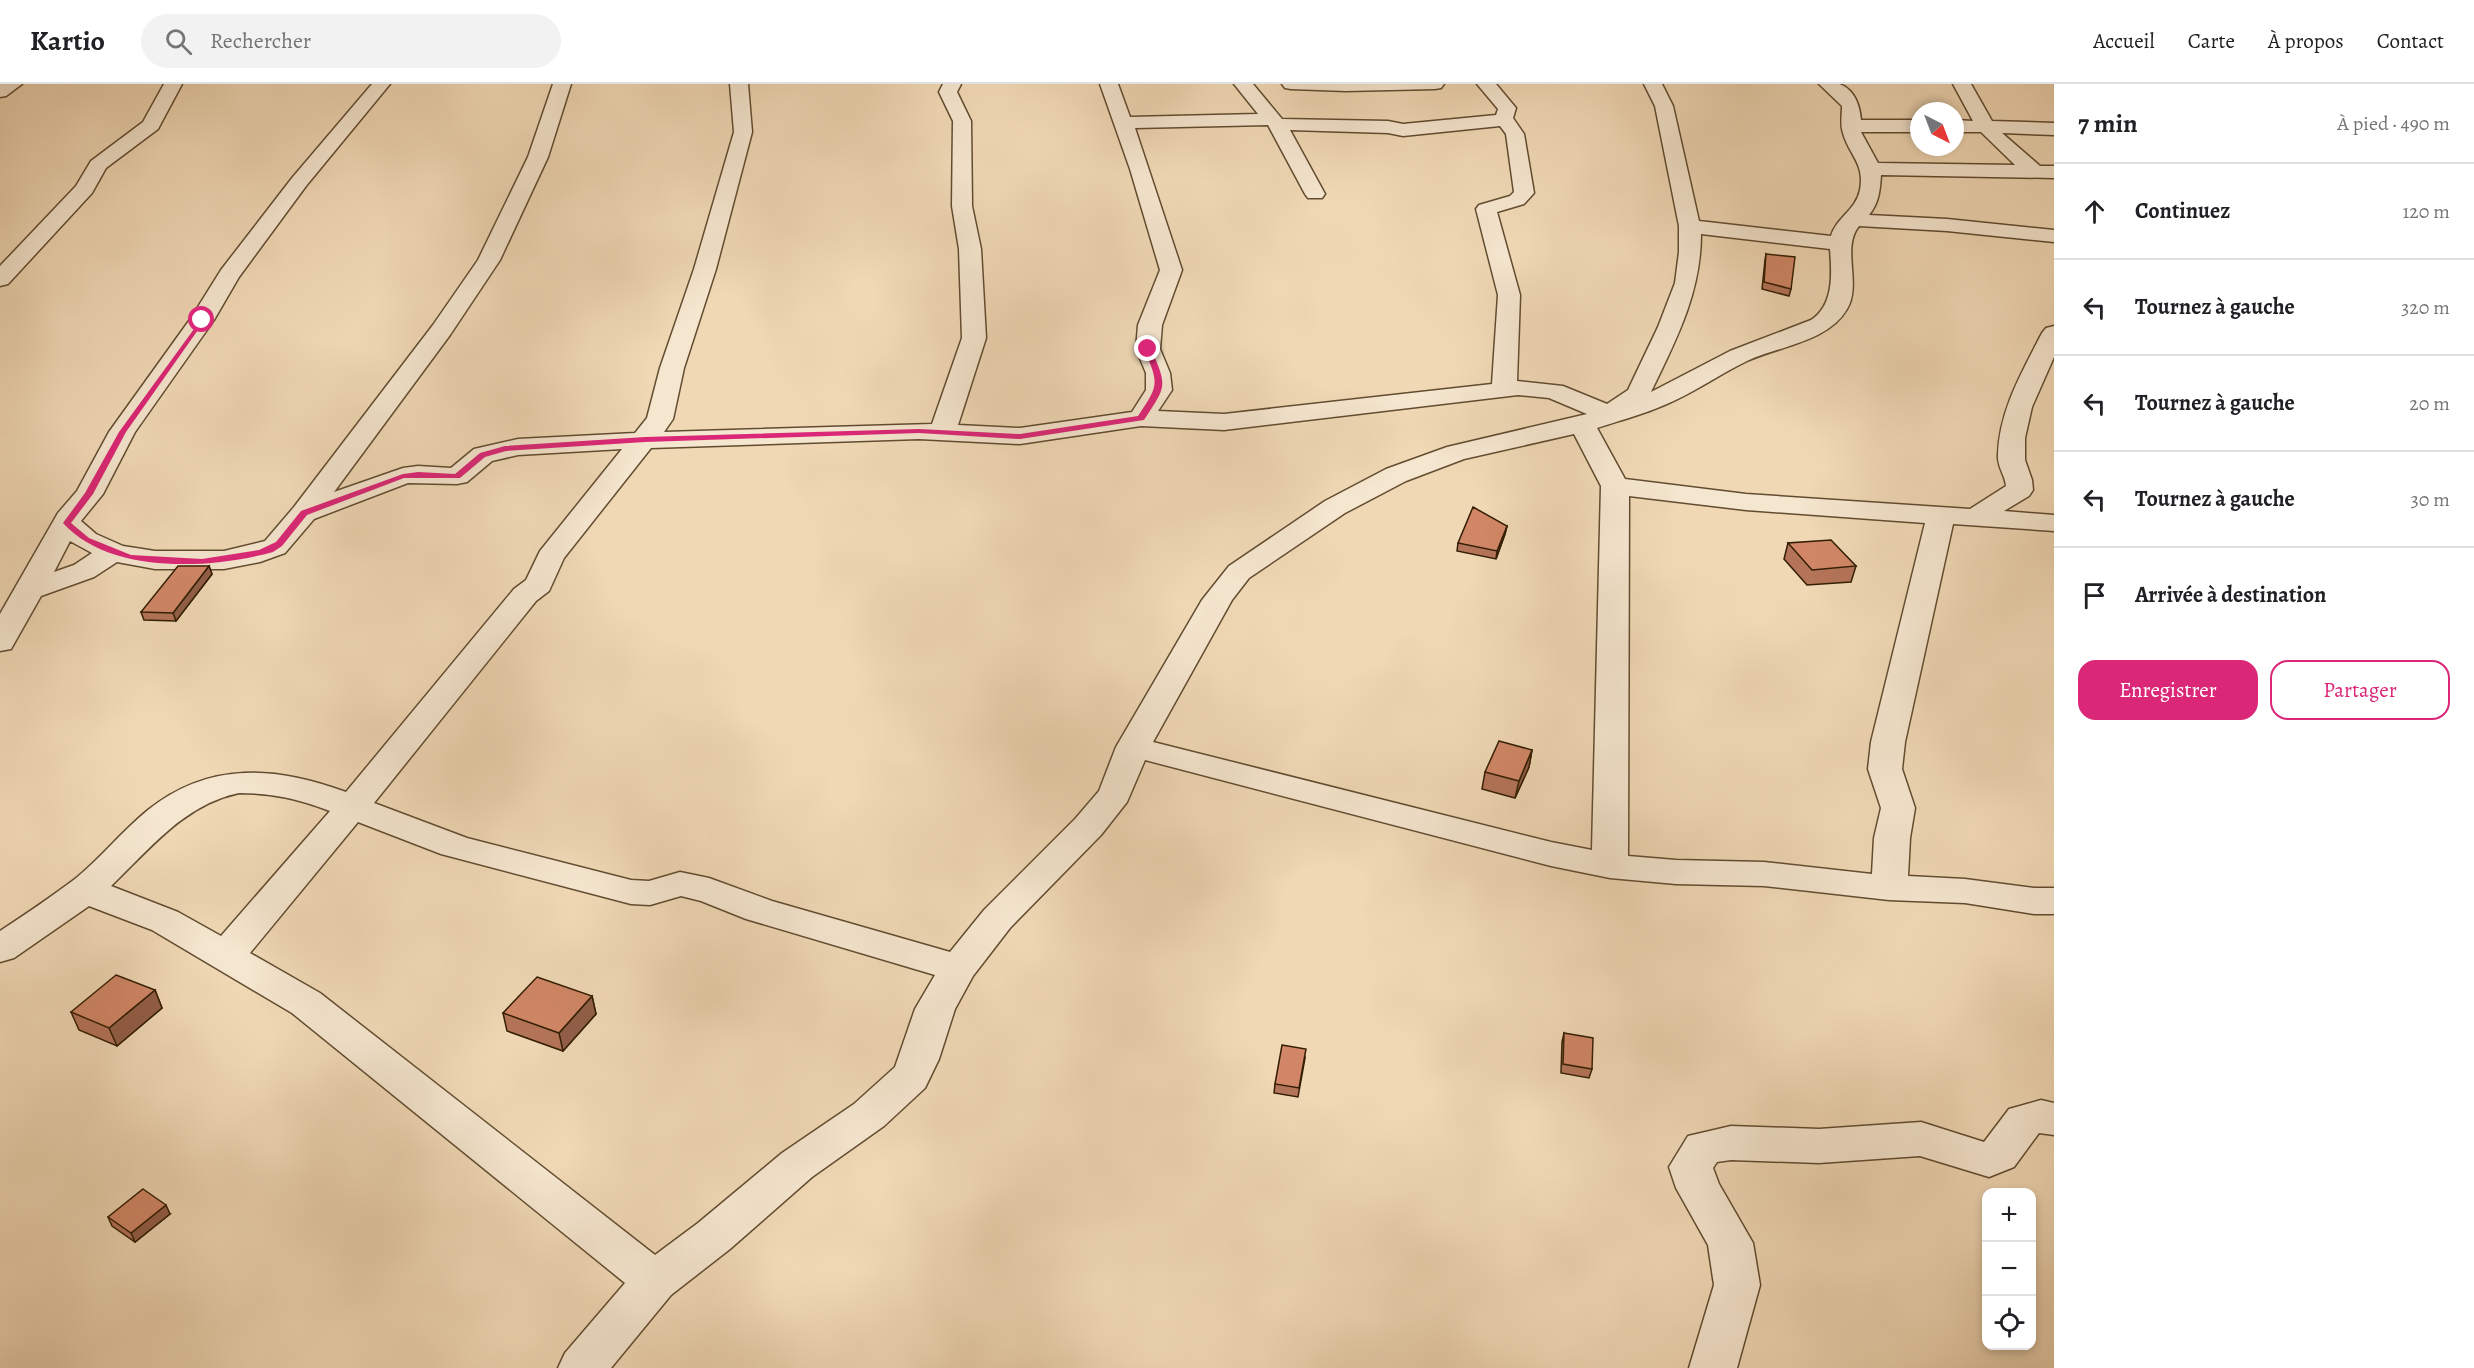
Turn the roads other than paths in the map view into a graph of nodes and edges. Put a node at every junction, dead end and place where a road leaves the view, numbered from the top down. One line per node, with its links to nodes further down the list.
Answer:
1 (13, 84): 16 (street)
2 (173, 84): 32 (street)
3 (381, 84): 43 (street)
4 (562, 84): 40 (street)
5 (739, 84): 38 (street)
6 (952, 84): 37 (street)
7 (1109, 84): 19 (street)
8 (1243, 84): 18 (street)
9 (1291, 84): 15 (street)
10 (1435, 84): 15 (street)
11 (1486, 84): 17 (street)
12 (1653, 84): 29 (street)
13 (1828, 84): 20 (street)
14 (1962, 84): 23 (street)
15 (1407, 85)
16 (0, 92)
17 (1505, 120): 18 (street); 34 (street)
18 (1274, 121): 19 (street); 28 (street)
19 (1123, 123): 35 (street)
20 (1850, 126): 21 (street); 25 (street)
21 (1910, 126)
22 (1964, 126): 23 (street)
23 (1984, 127): 24 (street); 26 (street)
24 (2054, 129)
25 (1871, 170): 26 (street); 30 (street)
26 (2034, 171): 27 (street)
27 (2054, 172)
28 (1315, 194)
29 (1690, 226): 30 (street); 36 (street)
30 (1846, 231): 31 (street); 36 (street)
31 (2054, 236)
32 (0, 279)
33 (2054, 333): 42 (street)
34 (1504, 380): 35 (street); 36 (street)
35 (1141, 418): 37 (street)
36 (1595, 419): 39 (street); 48 (street)
37 (943, 431): 38 (street)
38 (645, 440): 40 (street); 49 (street)
39 (1615, 486): 41 (street); 50 (street)
40 (304, 513): 45 (street)
41 (1941, 514): 42 (street); 51 (street)
42 (1976, 517): 44 (street)
43 (67, 523): 45 (street); 46 (street)
44 (2054, 523)
45 (113, 552): 46 (street)
46 (28, 590): 47 (street)
47 (3, 632)
48 (1132, 747): 50 (street); 56 (street)
49 (352, 807): 52 (street); 55 (street); 56 (street)
50 (1610, 866): 51 (street)
51 (1889, 888): 53 (street)
52 (84, 890): 54 (street); 55 (street)
53 (2054, 902)
54 (0, 949)
55 (226, 956): 58 (street)
56 (958, 968): 58 (street)
57 (2054, 1119): 60 (street)
58 (655, 1281): 59 (street)
59 (582, 1368)
60 (1713, 1368)

